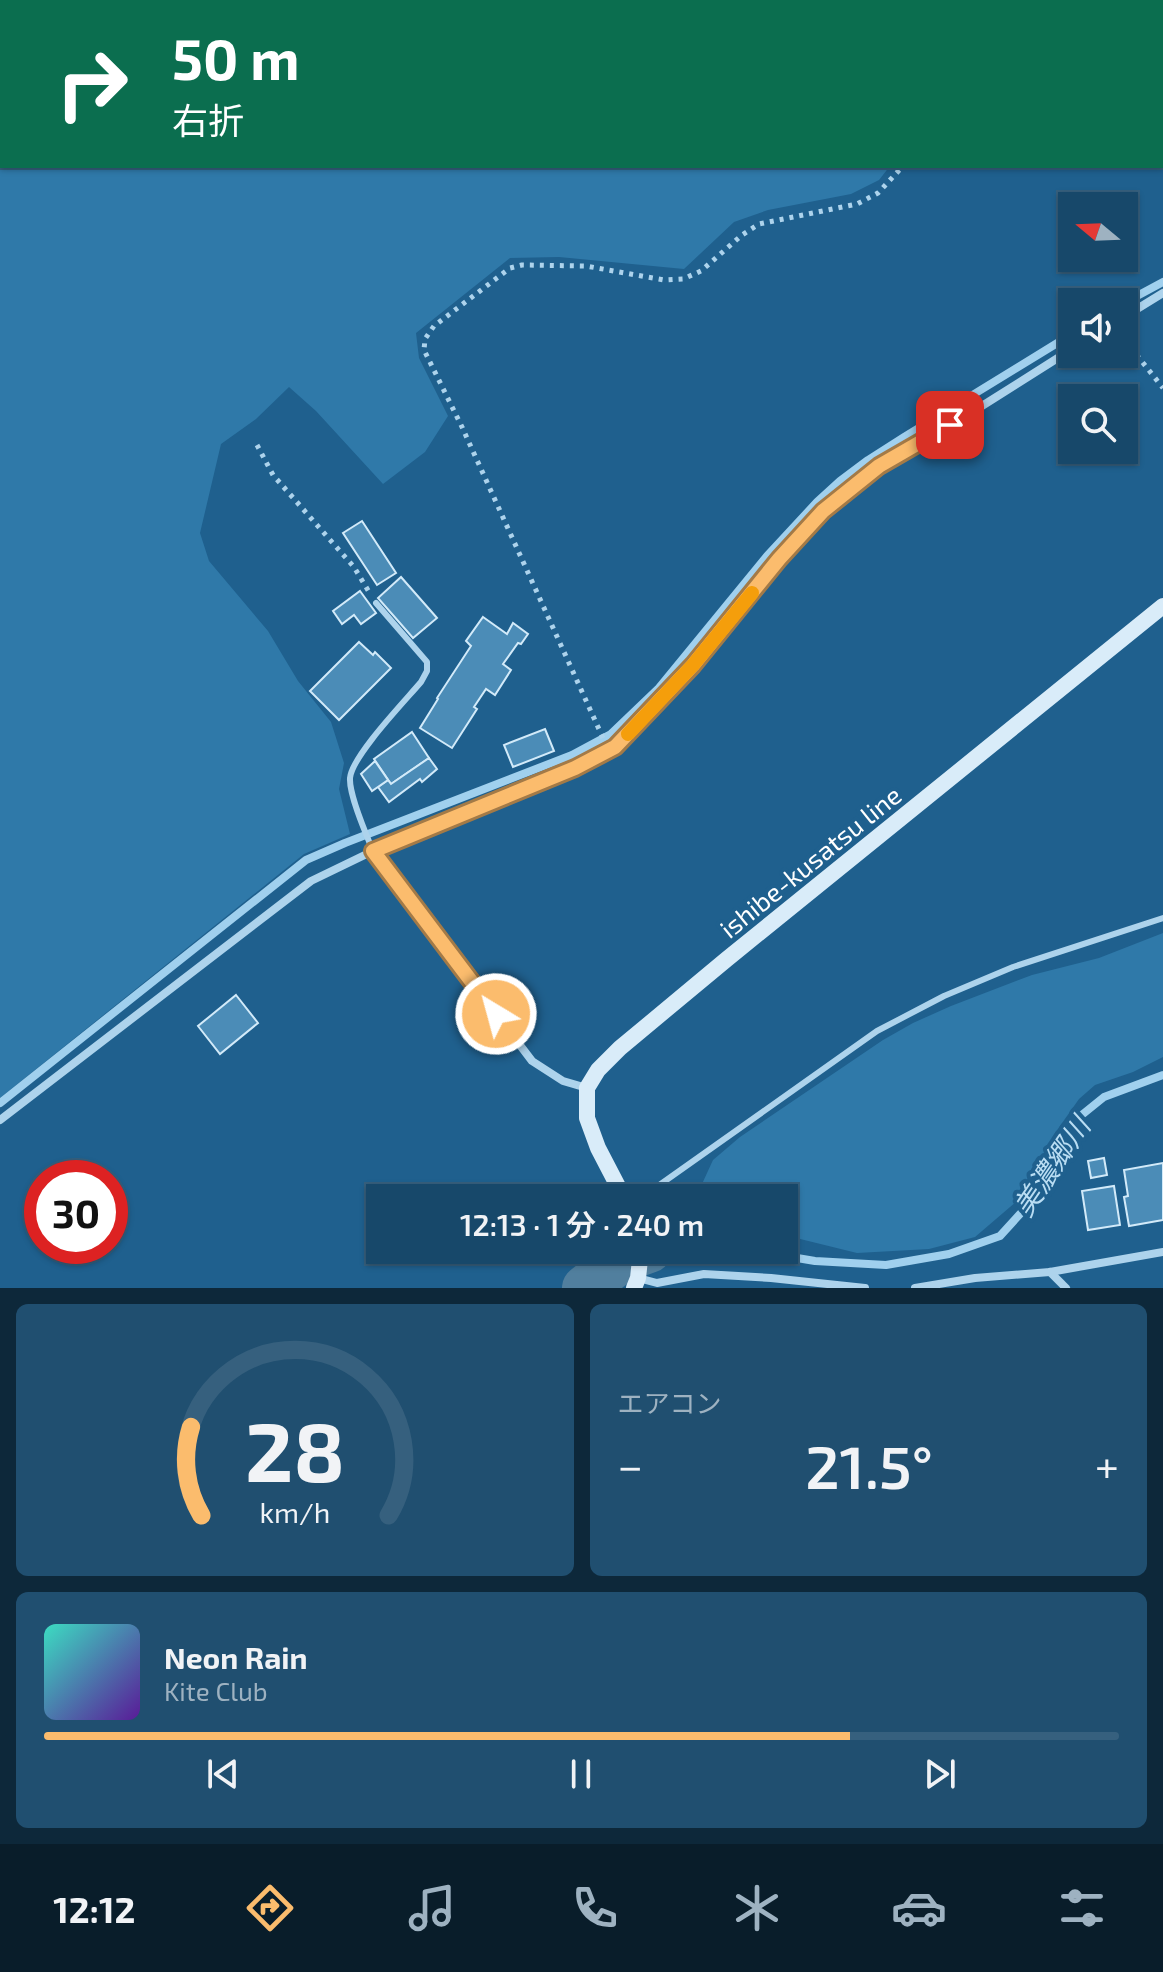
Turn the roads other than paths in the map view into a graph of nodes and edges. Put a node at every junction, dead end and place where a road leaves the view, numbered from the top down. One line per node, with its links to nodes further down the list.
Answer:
1 (1163, 293): 2 (street)
2 (1138, 308)
3 (1058, 358): 6 (street)
4 (376, 603): 6 (lane)
5 (1163, 606): 8 (main road, ishibe-kusatsu line)
6 (373, 851): 8 (street); 9 (street)
7 (1163, 918): 11 (lane)
8 (587, 1088): 10 (main road)
9 (0, 1120)
10 (617, 1184)
11 (661, 1184)
12 (1163, 1252): 13 (street)
13 (1050, 1272): 16 (street); 17 (street)
14 (637, 1280): 15 (street)
15 (865, 1288)
16 (915, 1288)
17 (1066, 1288)

